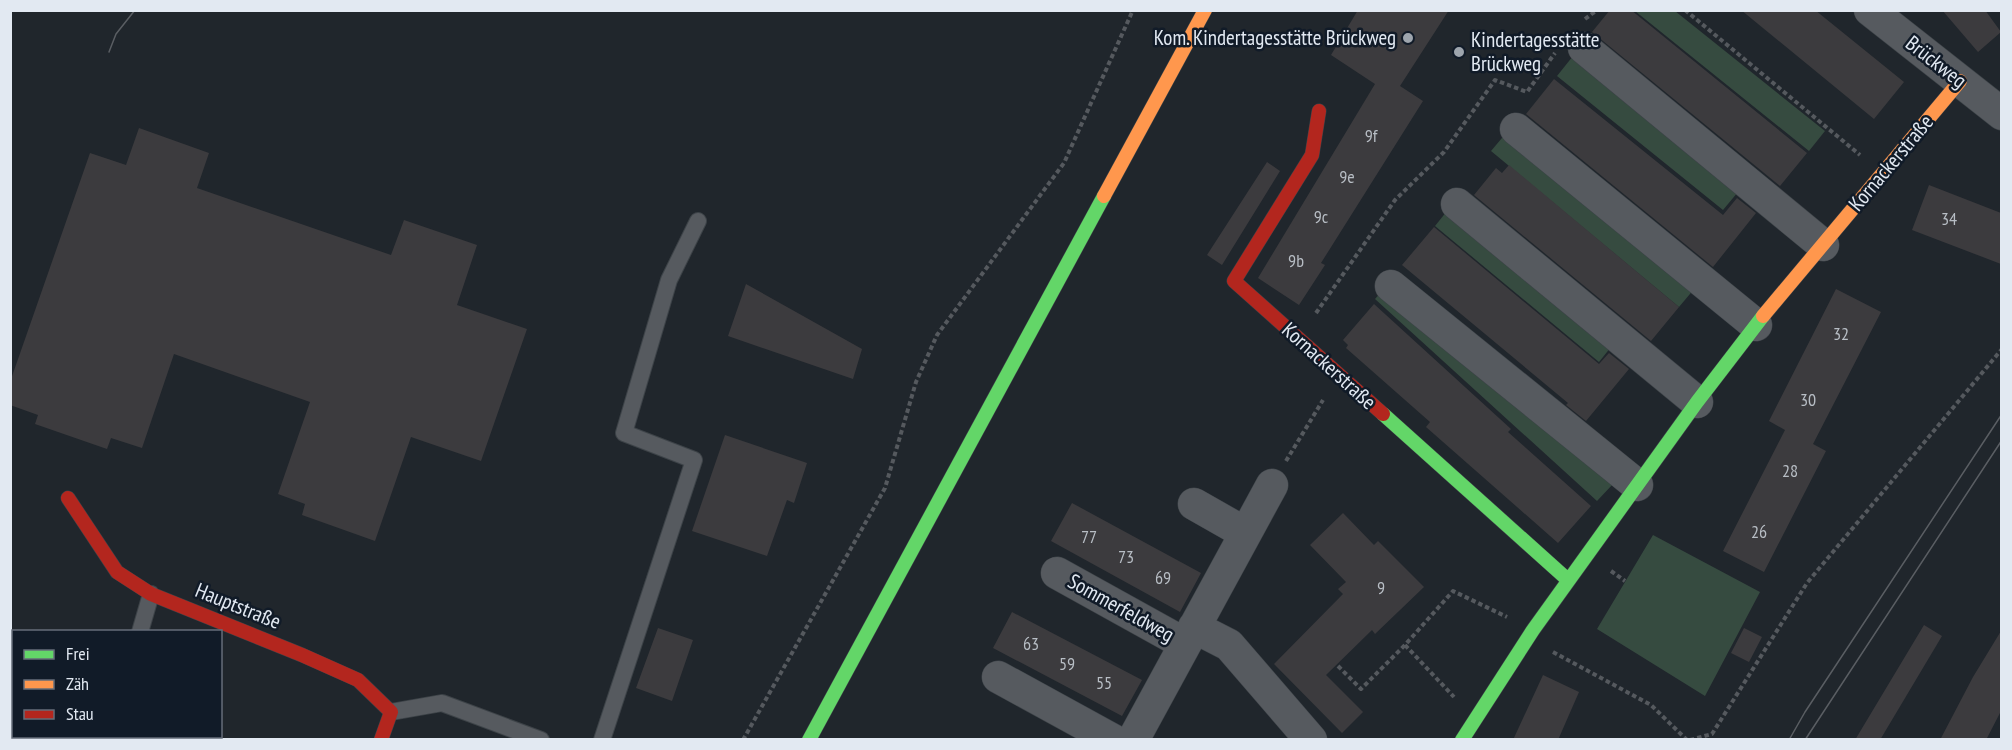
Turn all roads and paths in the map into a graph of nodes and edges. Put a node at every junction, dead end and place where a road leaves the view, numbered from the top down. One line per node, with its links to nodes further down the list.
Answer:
1 (1133, 10): 40 (path)
2 (1205, 10): 41 (street)
3 (1597, 10): 6 (path)
4 (1684, 10): 11 (path)
5 (1870, 10): 7 (street, Brückweg)
6 (1575, 39): 14 (street); 17 (path)
7 (1960, 81): 9 (street, Brückweg); 11 (street, Kornackerstraße)
8 (1319, 111): 17 (street, Kornackerstraße)
9 (2001, 114)
10 (1516, 129): 16 (street)
11 (1882, 173): 14 (street, Kornackerstraße)
12 (1457, 204): 20 (street)
13 (698, 221): 39 (lane)
14 (1823, 245): 16 (street, Kornackerstraße)
15 (1391, 286): 22 (street)
16 (1756, 325): 20 (street, Kornackerstraße)
17 (1298, 339): 19 (street, Kornackerstraße)
18 (2001, 349): 46 (path)
19 (1339, 374): 21 (path); 27 (street, Kornackerstraße)
20 (1697, 402): 22 (street, Kornackerstraße)
21 (1272, 485): 25 (street, Sommerfeldweg)
22 (1637, 485): 27 (street, Kornackerstraße)
23 (68, 498): 28 (street, Hauptstraße)
24 (1194, 504): 25 (street)
25 (1245, 533): 31 (street, Sommerfeldweg)
26 (1057, 573): 31 (street, Sommerfeldweg)
27 (1568, 580): 30 (street, Kornackerstraße)
28 (151, 594): 29 (lane); 35 (street, Hauptstraße)
29 (141, 630)
30 (1530, 634): 32 (path); 36 (street, Kornackerstraße); 46 (path)
31 (1190, 636): 43 (street, Sommerfeldweg); 44 (street, Sommerfeldweg)
32 (1405, 645): 33 (path); 36 (path)
33 (1338, 666)
34 (998, 677): 42 (street)
35 (391, 712): 37 (street); 38 (lane)
36 (1475, 720): 45 (street, Kornackerstraße)
37 (381, 740)
38 (541, 740)
39 (603, 740)
40 (743, 740)
41 (809, 740)
42 (1113, 740)
43 (1133, 740)
44 (1311, 740)
45 (1462, 740)
46 (1688, 740)

